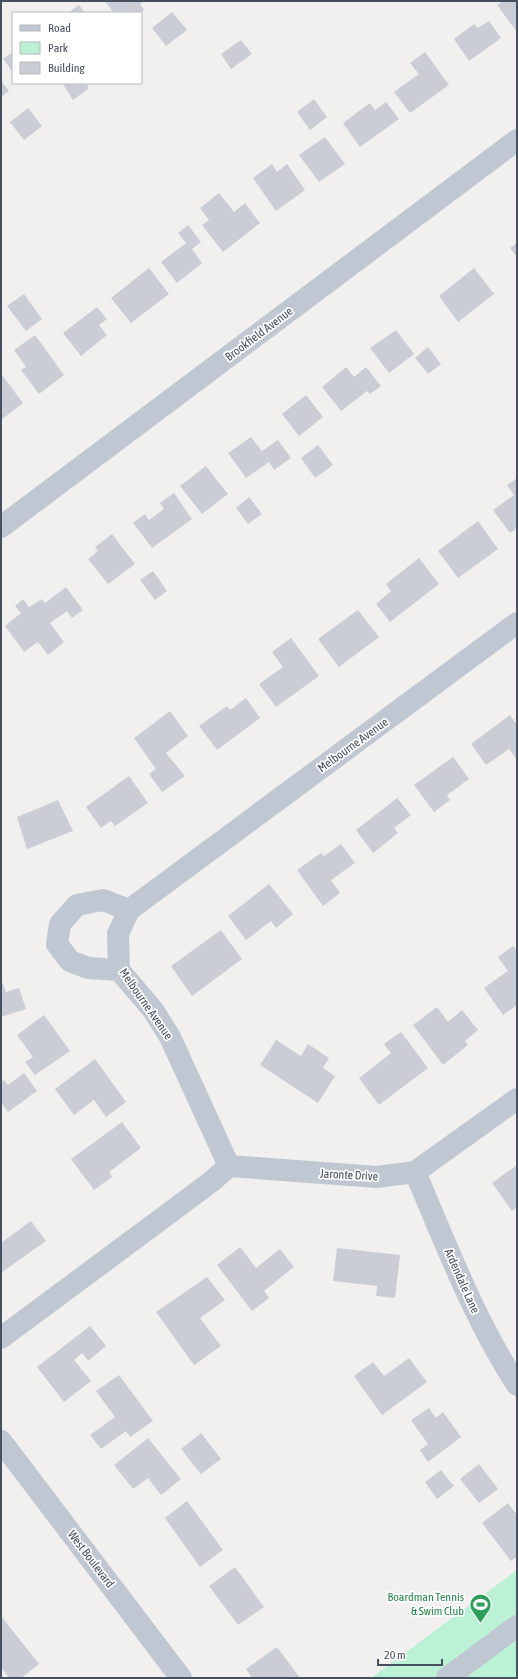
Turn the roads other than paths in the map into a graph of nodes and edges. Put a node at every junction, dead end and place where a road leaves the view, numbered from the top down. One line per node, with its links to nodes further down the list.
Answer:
1 (517, 140): 2 (street, Brookfield Avenue)
2 (1, 527)
3 (517, 623): 4 (street, Melbourne Avenue)
4 (129, 910): 5 (street, Melbourne Avenue); 5 (street)
5 (119, 970): 7 (street, Melbourne Avenue)
6 (517, 1099): 8 (street, Jaronte Drive)
7 (229, 1166): 8 (street, Jaronte Drive); 9 (street)
8 (415, 1172): 10 (street, Ardendale Lane)
9 (1, 1338)
10 (517, 1385)
11 (1, 1441): 13 (street, West Boulevard)
12 (517, 1626): 14 (street)
13 (181, 1678)
14 (446, 1678)

